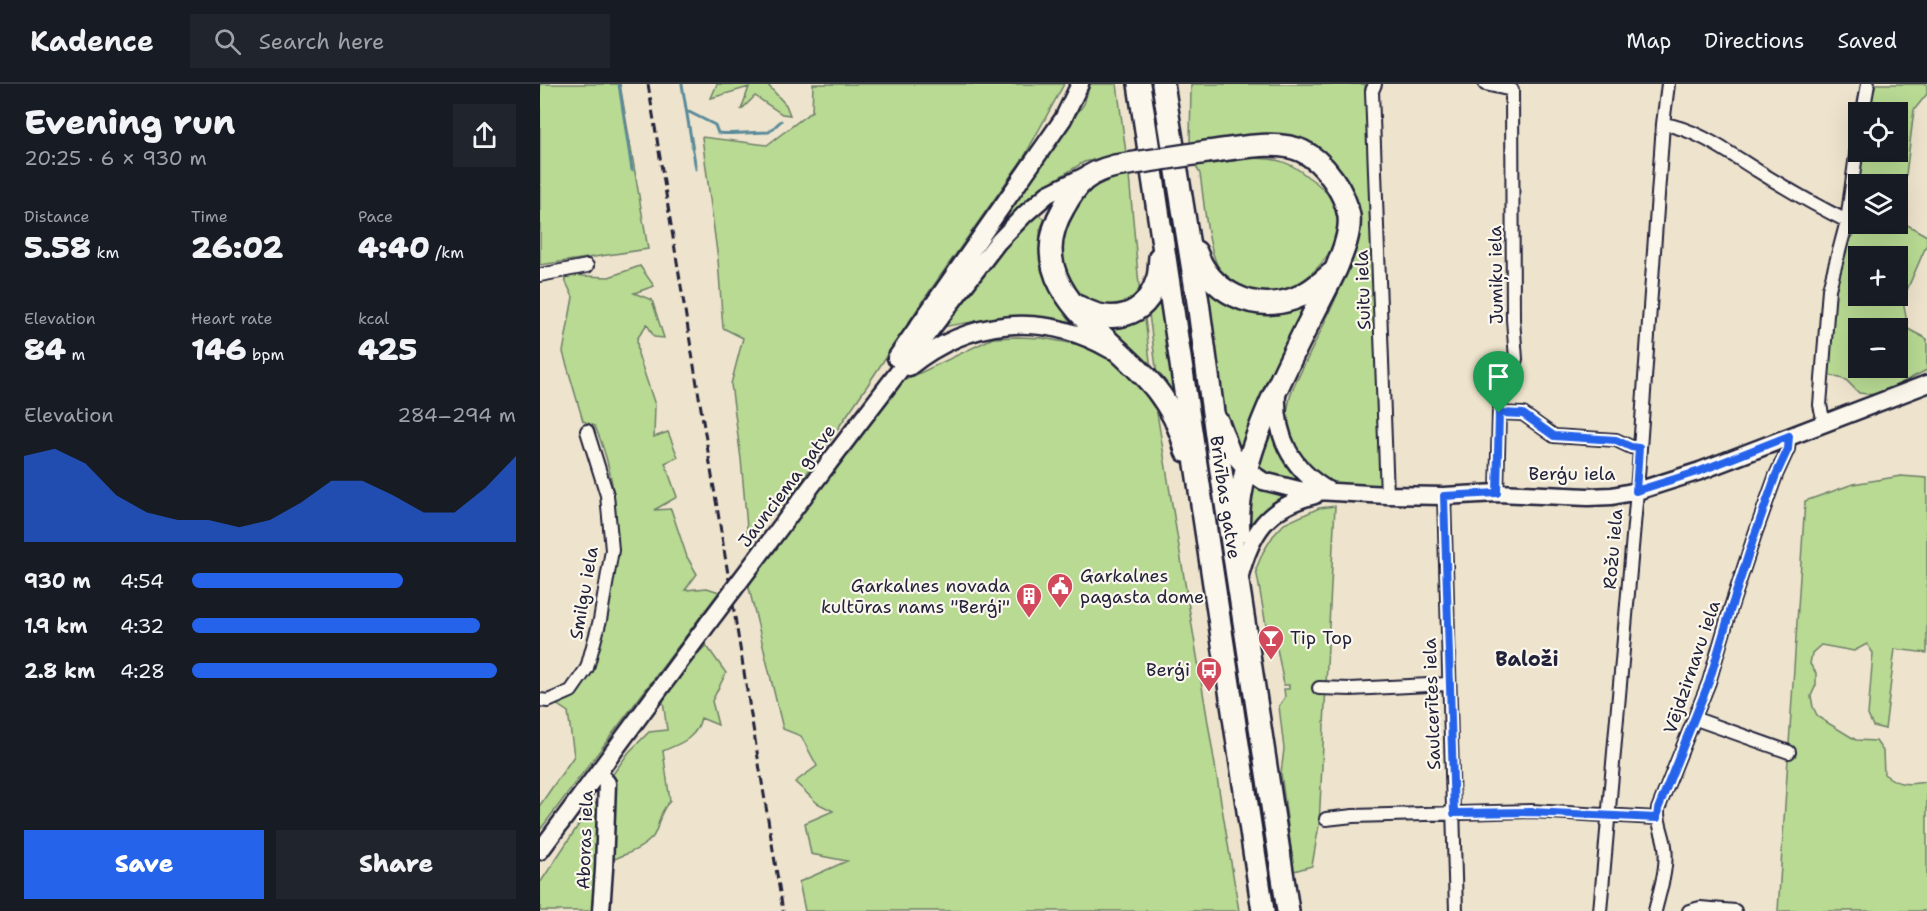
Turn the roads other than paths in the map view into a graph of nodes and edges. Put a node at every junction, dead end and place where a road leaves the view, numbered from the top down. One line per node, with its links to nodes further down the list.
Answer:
1 (1080, 84): 20 (main road)
2 (1139, 84): 14 (highway, Brīvības gatve)
3 (1163, 84): 12 (highway, Brīvības gatve)
4 (1375, 84): 33 (street, Suitu iela)
5 (1485, 84): 24 (street, Jumiķu iela)
6 (1668, 84): 9 (street, Rožu iela)
7 (1868, 84): 8 (street)
8 (1865, 102)
9 (1663, 121): 13 (street); 28 (street, Rožu iela)
10 (1855, 162): 13 (street)
11 (1092, 173): 16 (highway, bridge); 18 (highway); 20 (main road, Jaunciema gatve)
12 (1178, 176): 16 (highway); 23 (highway, Brīvības gatve)
13 (1847, 221): 25 (street)
14 (1163, 234): 18 (highway); 35 (highway, Brīvības gatve)
15 (587, 267): 17 (street)
16 (1336, 269): 22 (highway)
17 (540, 275)
18 (1073, 304): 19 (highway)
19 (1123, 357): 20 (main road); 35 (highway)
20 (885, 387): 42 (main road, Jaunciema gatve, bridge)
21 (1926, 388): 25 (main road, Berģu iela)
22 (1278, 389): 29 (highway); 31 (main road)
23 (1211, 399): 29 (main road, Berģu iela); 36 (highway, Brīvības gatve)
24 (1499, 413): 28 (street); 32 (street, Jumiķu iela)
25 (1824, 423): 27 (main road, Berģu iela)
26 (587, 431): 39 (street, Smilgu iela)
27 (1789, 436): 30 (main road, Berģu iela); 40 (street, Vējdzirnavu iela)
28 (1639, 448): 30 (street, Rožu iela)
29 (1247, 470): 31 (main road, Berģu iela); 36 (highway)
30 (1636, 491): 32 (main road, Berģu iela); 44 (street, Rožu iela)
31 (1330, 492): 33 (main road, Berģu iela); 36 (main road)
32 (1497, 493): 34 (main road, Berģu iela)
33 (1387, 495): 34 (main road, Berģu iela)
34 (1444, 496): 37 (street, Saulcerītes iela)
35 (1206, 524): 49 (highway, Brīvības gatve)
36 (1241, 574): 50 (highway, Brīvības gatve)
37 (1448, 684): 38 (street); 43 (street, Saulcerītes iela)
38 (1318, 688)
39 (540, 700)
40 (1696, 719): 41 (street); 45 (street, Vējdzirnavu iela)
41 (1789, 752)
42 (598, 773): 47 (main road, Jaunciema gatve); 48 (main road, Aboras iela)
43 (1454, 813): 44 (street); 46 (street); 51 (street, Saulcerītes iela)
44 (1607, 816): 45 (street); 52 (street, Rožu iela)
45 (1657, 818): 53 (street)
46 (1326, 819)
47 (540, 851)
48 (601, 911)
49 (1263, 911)
50 (1288, 911)
51 (1456, 911)
52 (1600, 911)
53 (1655, 911)
54 (1689, 911): 55 (street)
55 (1735, 911)

